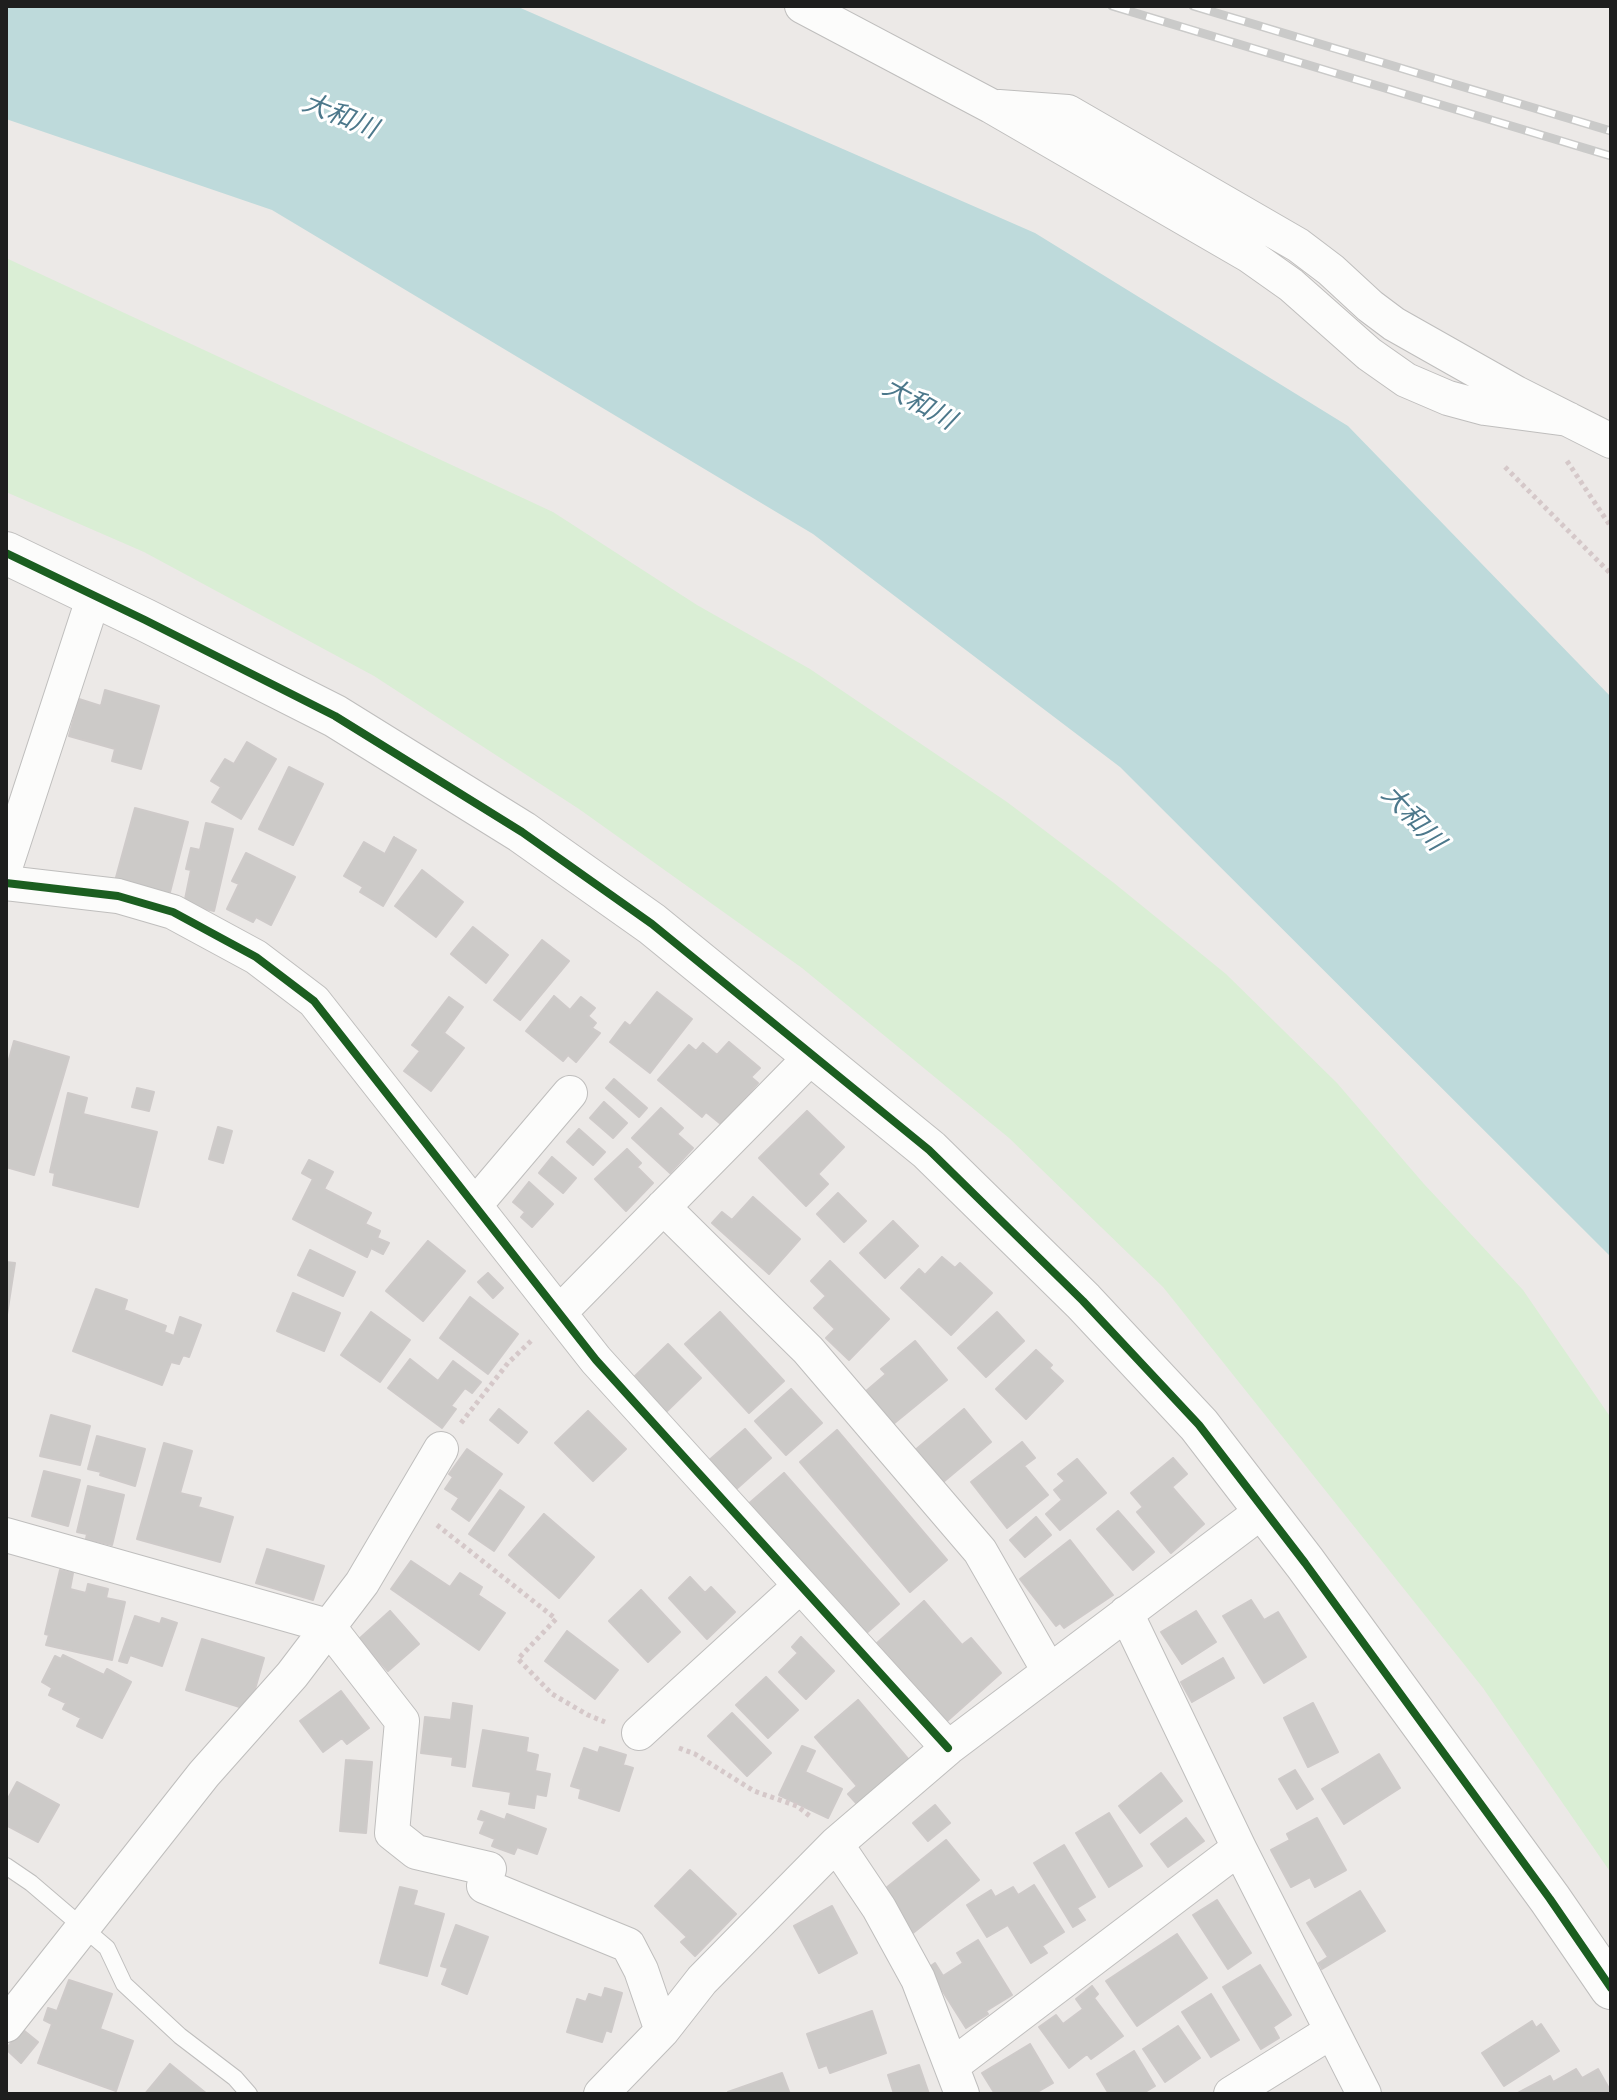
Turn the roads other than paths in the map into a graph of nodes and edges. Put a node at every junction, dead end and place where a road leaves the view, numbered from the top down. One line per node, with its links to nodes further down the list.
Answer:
1 (802, 6): 2 (street)
2 (991, 106): 3 (street); 3 (street)
3 (1568, 419): 4 (street)
4 (1611, 441)
5 (6, 553): 6 (street)
6 (94, 596): 7 (street); 9 (street)
7 (6, 865)
8 (6, 883): 11 (street)
9 (814, 1054): 12 (street); 15 (street)
10 (570, 1093): 11 (street)
11 (475, 1205): 13 (street)
12 (663, 1207): 13 (street); 20 (street)
13 (559, 1313): 17 (street)
14 (441, 1449): 19 (street)
15 (1265, 1509): 18 (street); 27 (street)
16 (6, 1535): 19 (street)
17 (800, 1586): 21 (street); 22 (street)
18 (1126, 1613): 20 (street); 24 (street)
19 (328, 1626): 26 (street); 29 (street)
20 (1049, 1671): 22 (street)
21 (639, 1733)
22 (948, 1748): 23 (street)
23 (836, 1844): 29 (street); 31 (street)
24 (1239, 1848): 30 (street); 31 (street)
25 (6, 1866): 26 (lane)
26 (84, 1929): 28 (street); 32 (lane)
27 (1611, 1988)
28 (6, 2025)
29 (662, 2031): 33 (street)
30 (1332, 2031): 34 (street); 35 (street)
31 (957, 2080)
32 (249, 2094)
33 (601, 2094)
34 (1231, 2094)
35 (1364, 2094)

